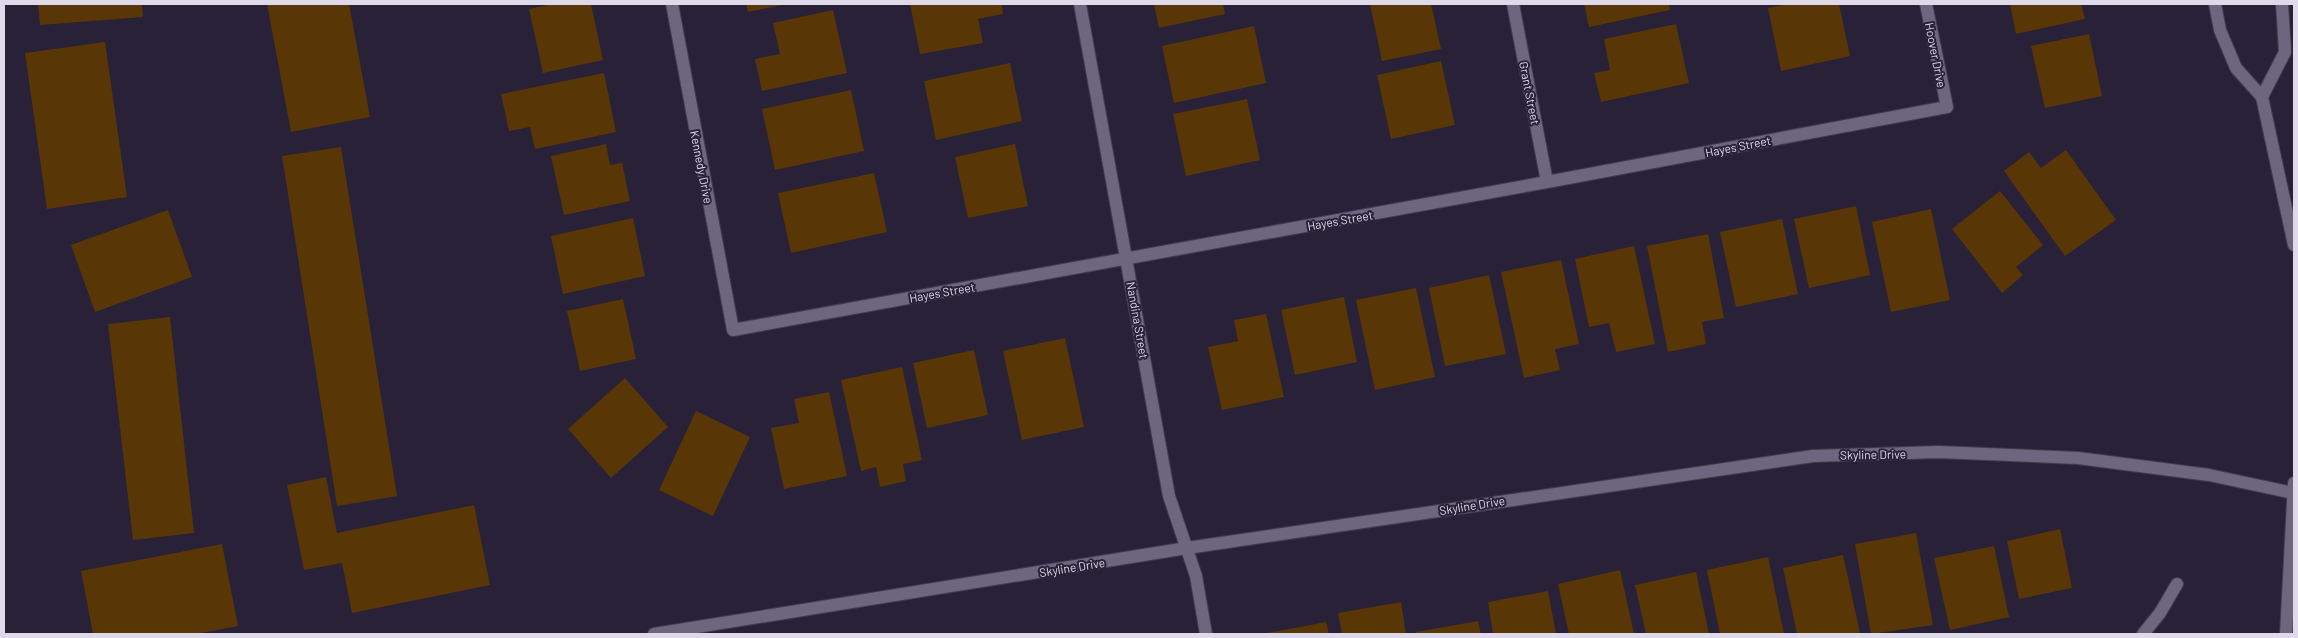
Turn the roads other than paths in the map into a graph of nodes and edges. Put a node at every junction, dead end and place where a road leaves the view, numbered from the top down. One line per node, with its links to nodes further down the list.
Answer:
1 (672, 4): 12 (street, Kennedy Drive)
2 (1080, 4): 11 (street, Nandina Street)
3 (1513, 4): 9 (street, Grant Street)
4 (1926, 4): 8 (street, Hoover Drive)
5 (2215, 4): 7 (street)
6 (2282, 4): 7 (street)
7 (2262, 97): 10 (street)
8 (1947, 107): 9 (street, Hayes Street)
9 (1546, 182): 11 (street, Hayes Street)
10 (2294, 245)
11 (1127, 259): 12 (street, Hayes Street); 14 (street, Nandina Street)
12 (733, 330)
13 (2294, 488): 14 (street, Skyline Drive); 19 (street)
14 (1187, 548): 16 (street, Skyline Drive); 17 (street, Nandina Street)
15 (2177, 584): 18 (street)
16 (654, 634)
17 (1206, 634)
18 (2143, 634)
19 (2286, 634)

